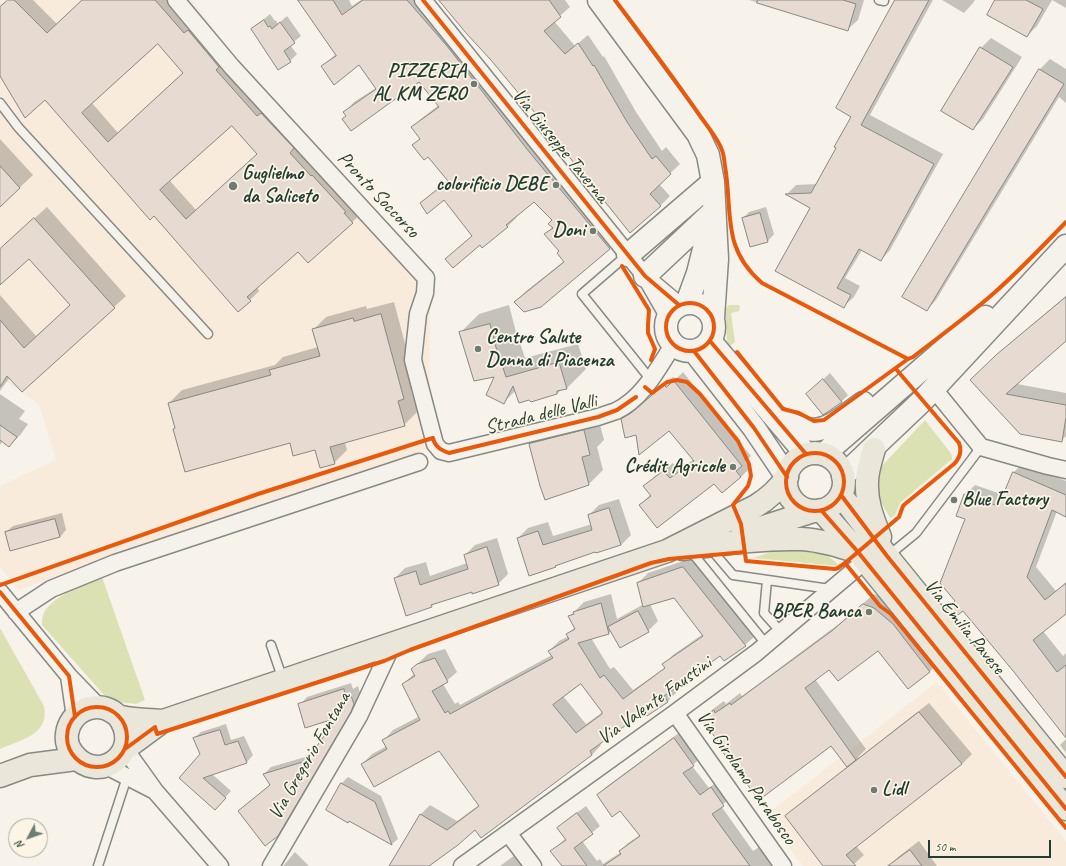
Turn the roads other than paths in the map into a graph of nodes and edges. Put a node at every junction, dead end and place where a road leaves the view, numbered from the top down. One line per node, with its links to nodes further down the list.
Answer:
1 (176, 0): 24 (street, Pronto Soccorso)
2 (423, 0): 10 (street, Via Giuseppe Taverna)
3 (599, 0): 7 (street)
4 (879, 0): 5 (lane)
5 (884, 0)
6 (0, 103): 15 (lane)
7 (713, 182): 8 (street); 10 (street)
8 (714, 211): 11 (street); 13 (street); 14 (street)
9 (1066, 246): 12 (street)
10 (628, 255): 11 (street, Via Giuseppe Taverna); 19 (lane)
11 (645, 276): 13 (street, Via Giuseppe Taverna)
12 (1029, 284): 16 (street); 20 (street)
13 (678, 308): 14 (street); 17 (street)
14 (713, 318): 18 (street)
15 (208, 334)
16 (952, 343): 21 (street); 25 (street)
17 (673, 345): 18 (street); 19 (street, Strada delle Valli)
18 (702, 346): 21 (street); 28 (street)
19 (652, 380): 24 (street, Strada delle Valli)
20 (934, 389): 22 (street); 23 (street)
21 (772, 414): 25 (street)
22 (981, 446): 27 (street); 34 (lane)
23 (874, 449): 29 (street); 34 (main road)
24 (449, 453)
25 (815, 454): 28 (main road); 29 (main road)
26 (419, 462): 38 (street)
27 (1066, 470)
28 (787, 477): 30 (main road); 32 (main road)
29 (842, 486): 30 (main road); 34 (main road, Via Emilia Pavese)
30 (817, 510): 31 (main road); 33 (main road, Via Emilia Pavese)
31 (699, 547): 32 (main road); 33 (main road); 35 (lane); 41 (lane)
32 (667, 551): 40 (main road)
33 (861, 556): 36 (street, Via Valente Faustini); 56 (main road, Via Emilia Pavese)
34 (888, 556): 56 (main road, Via Emilia Pavese)
35 (767, 580): 36 (lane); 39 (lane)
36 (830, 589): 39 (street, Via Valente Faustini)
37 (0, 592): 38 (street)
38 (16, 612): 43 (street)
39 (780, 632): 41 (street, Via Valente Faustini)
40 (393, 643): 44 (main road); 62 (street, Via Gregorio Fontana)
41 (766, 644): 46 (street, Via Valente Faustini)
42 (271, 645): 44 (lane)
43 (69, 676): 45 (street); 49 (street)
44 (283, 680): 48 (main road)
45 (99, 707): 47 (main road); 49 (main road)
46 (675, 713): 59 (street, Via Valente Faustini); 65 (street, Via Girolamo Parabosco)
47 (119, 717): 48 (main road); 50 (main road)
48 (163, 721): 50 (main road)
49 (71, 725): 51 (main road); 52 (main road)
50 (125, 748): 53 (main road); 57 (street)
51 (76, 759): 52 (main road); 53 (main road)
52 (30, 765): 54 (main road)
53 (106, 766): 55 (street)
54 (0, 776)
55 (127, 777): 57 (street); 60 (lane)
56 (1061, 783): 58 (main road, Via Emilia Pavese)
57 (155, 791): 61 (street)
58 (1066, 809)
59 (508, 833): 63 (street, Via Valente Faustini); 64 (street)
60 (98, 866)
61 (220, 866)
62 (271, 866)
63 (462, 866)
64 (533, 866)
65 (783, 866)

